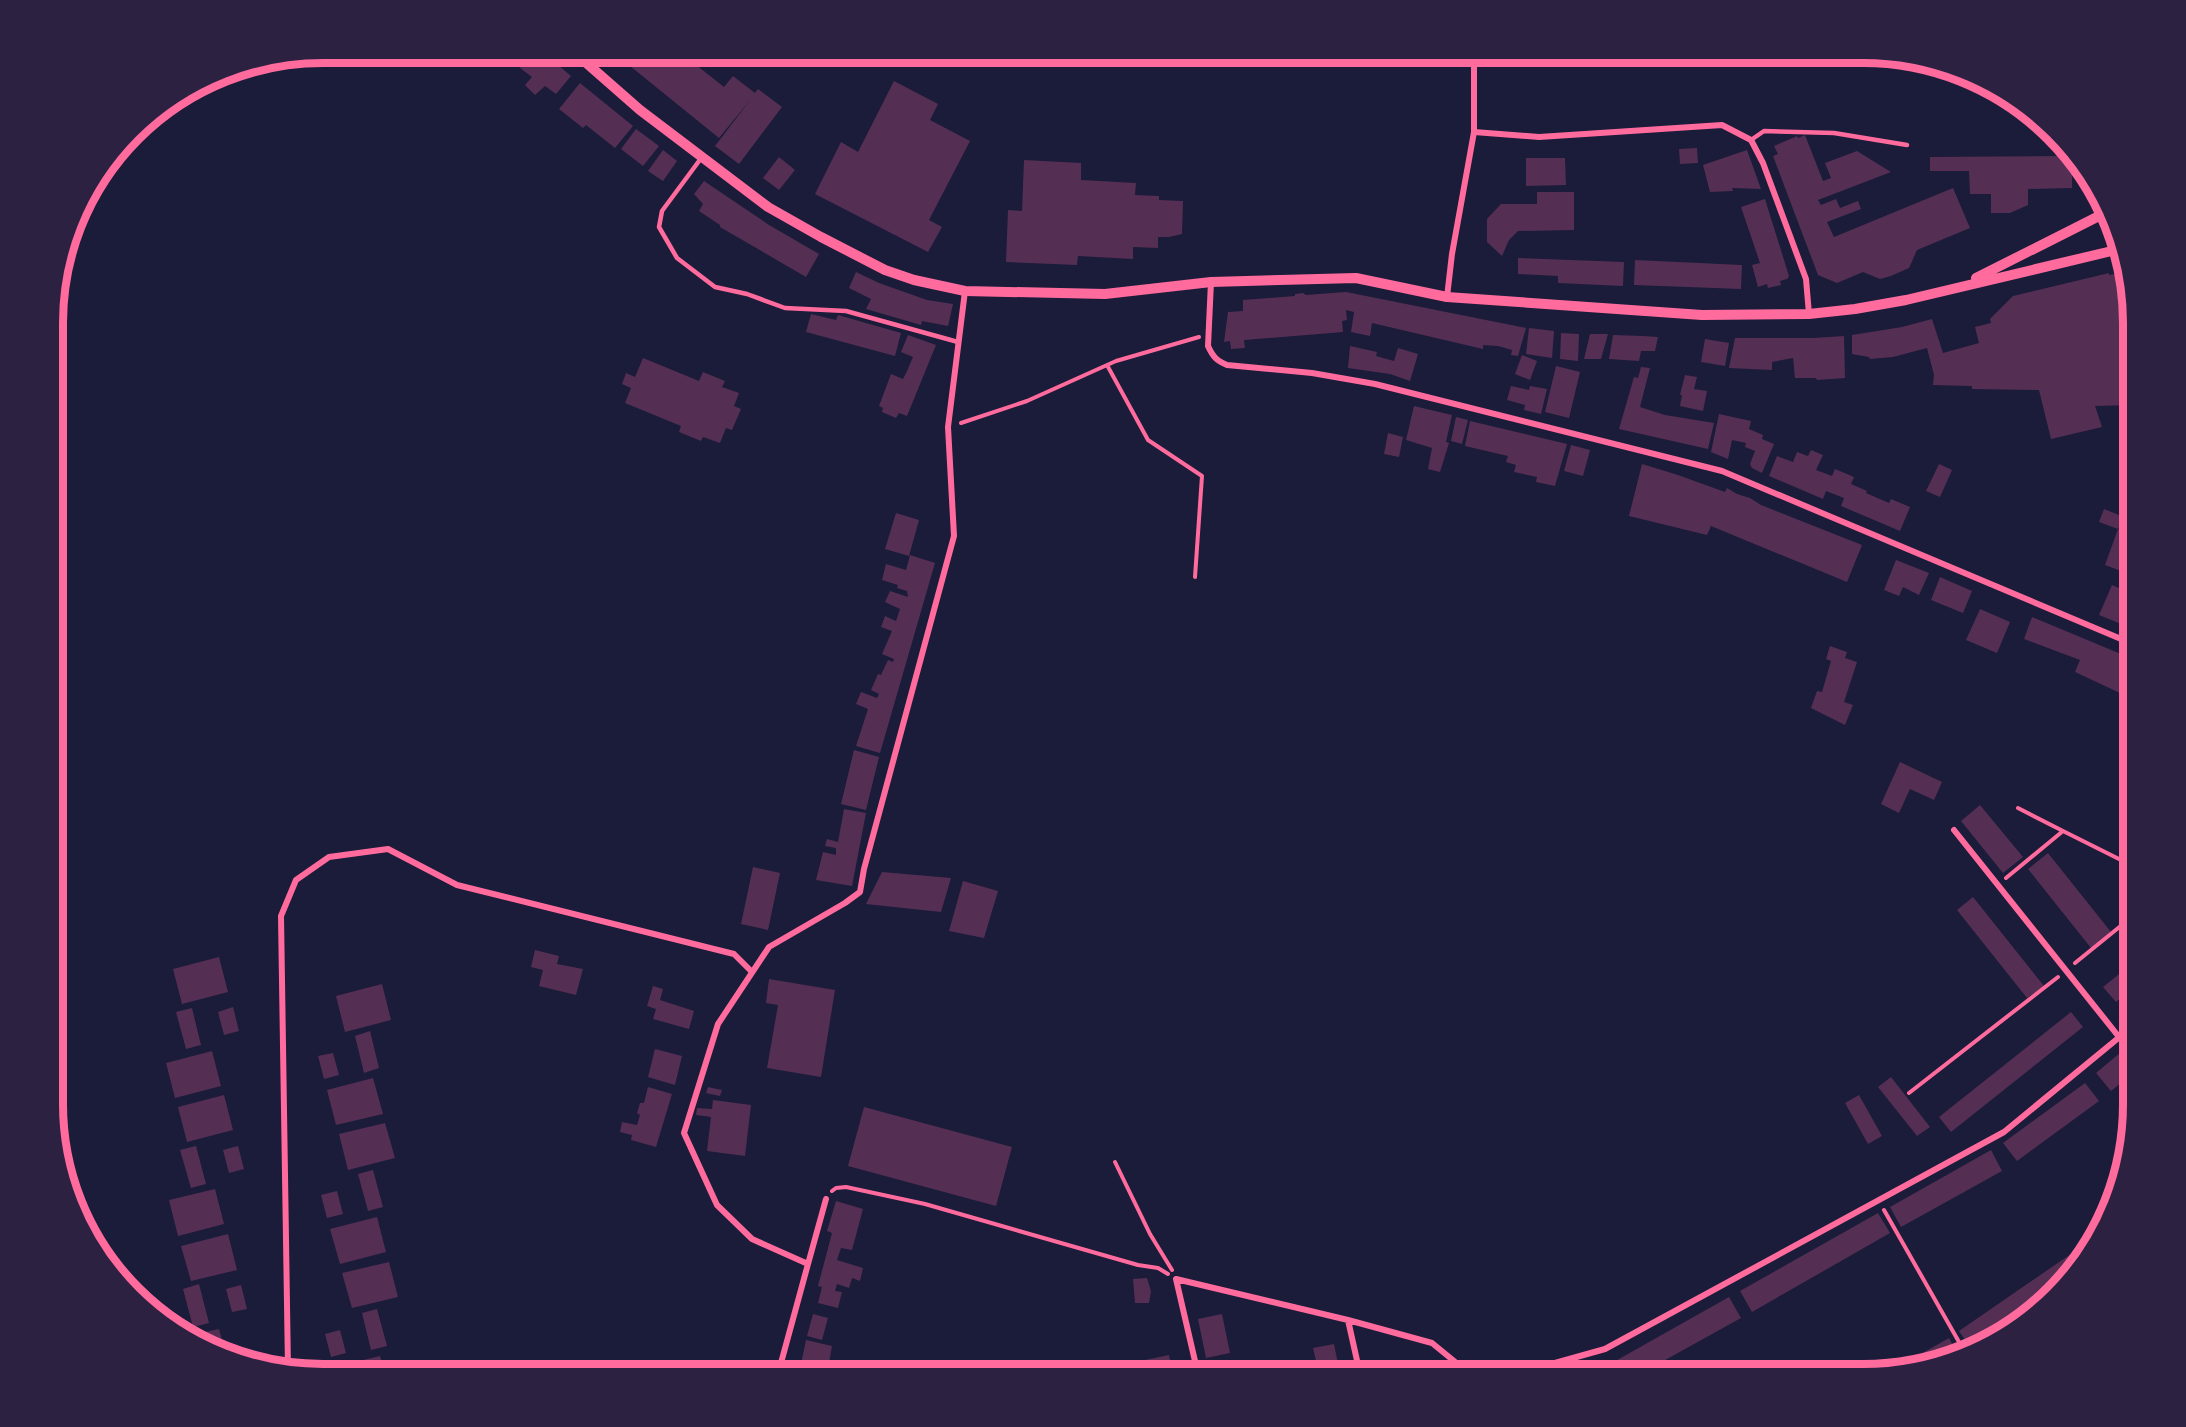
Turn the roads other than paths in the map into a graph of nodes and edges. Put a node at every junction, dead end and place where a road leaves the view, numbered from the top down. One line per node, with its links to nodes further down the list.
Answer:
1 (587, 63): 6 (street)
2 (1474, 63): 3 (street)
3 (1474, 132): 4 (street); 12 (street)
4 (1751, 140): 5 (lane); 13 (street)
5 (1907, 145)
6 (702, 157): 11 (street); 14 (lane)
7 (2099, 216): 10 (street)
8 (2112, 251): 10 (street)
9 (1211, 282): 11 (street); 12 (street); 15 (street)
10 (1957, 288): 13 (street)
11 (965, 291): 14 (street)
12 (1447, 297): 13 (street)
13 (1809, 314)
14 (958, 342): 17 (street)
15 (2123, 640)
16 (1954, 830): 19 (street)
17 (751, 971): 21 (street); 23 (street)
18 (2123, 1034): 19 (street)
19 (2119, 1037): 28 (street)
20 (826, 1199): 21 (street)
21 (808, 1263): 24 (street)
22 (1348, 1320): 25 (street); 26 (street); 27 (street)
23 (288, 1362)
24 (781, 1364)
25 (1196, 1364)
26 (1358, 1364)
27 (1454, 1364)
28 (1545, 1364)

